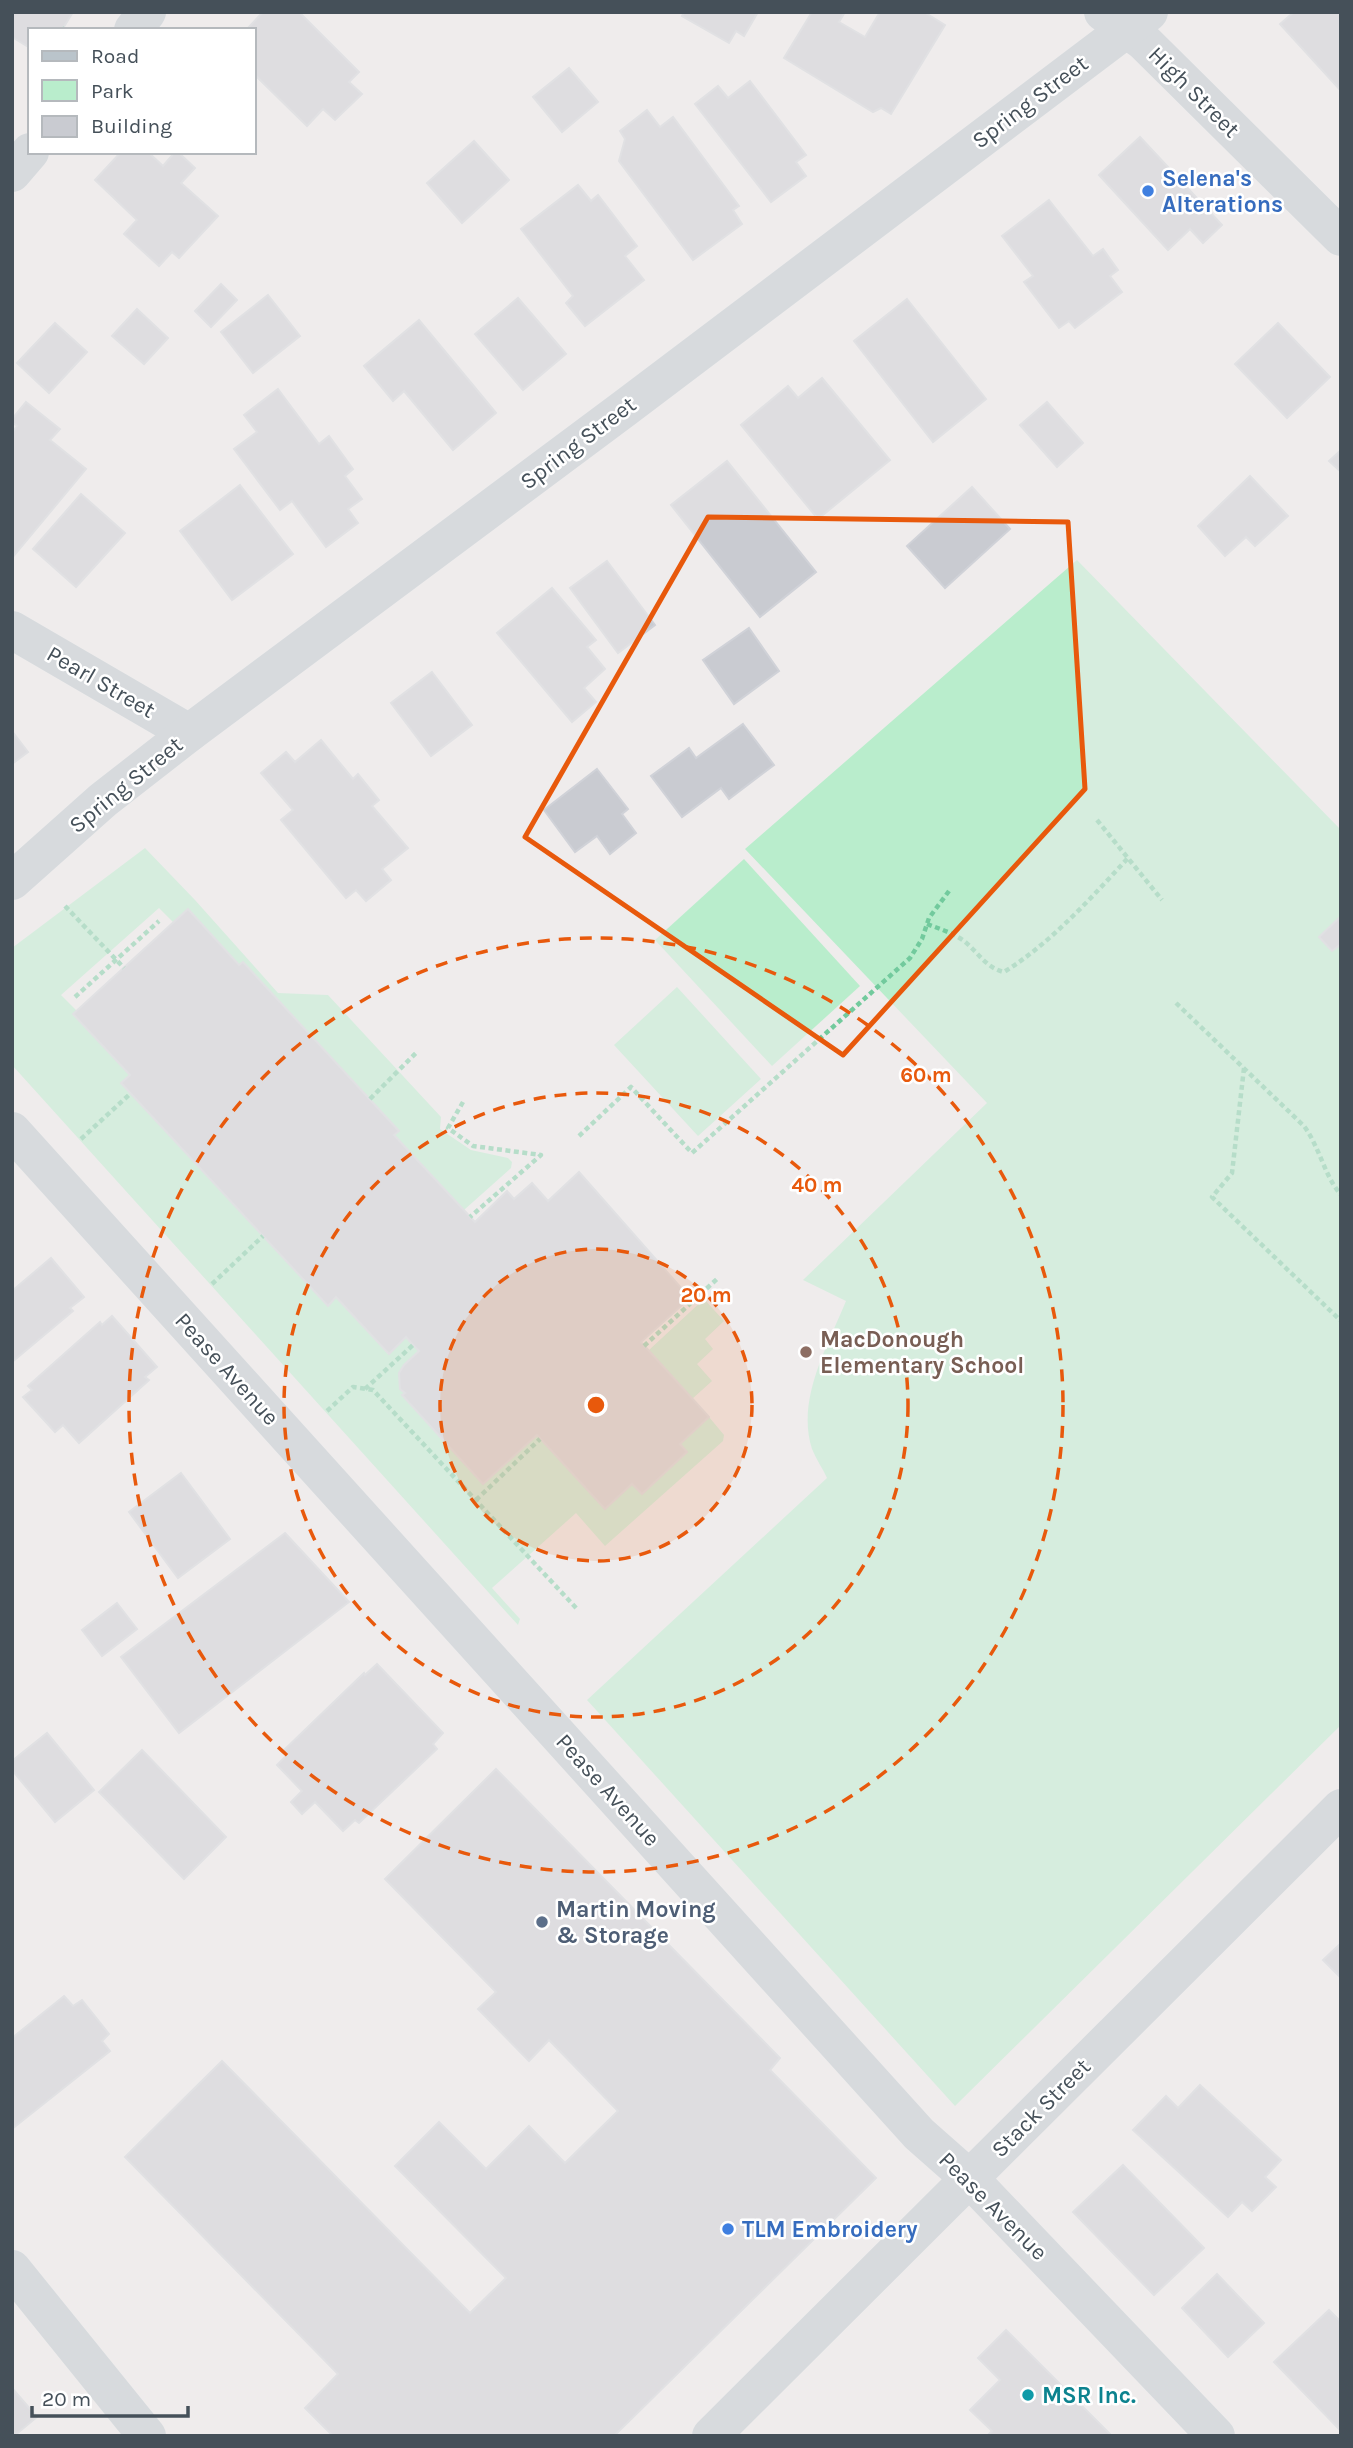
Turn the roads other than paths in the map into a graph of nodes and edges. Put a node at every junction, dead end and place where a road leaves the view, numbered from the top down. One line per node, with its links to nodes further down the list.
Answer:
1 (147, 12): 3 (street)
2 (1126, 18): 6 (street, High Street); 8 (street, Spring Street)
3 (134, 28)
4 (28, 154): 5 (street)
5 (12, 173)
6 (1341, 237)
7 (12, 630): 8 (street, Pearl Street)
8 (189, 733): 9 (street, Spring Street)
9 (12, 881)
10 (12, 1131): 12 (street, Pease Avenue)
11 (1341, 1808): 12 (street, Stack Street)
12 (970, 2179): 15 (street, Stack Street); 16 (street, Pease Avenue)
13 (12, 2269): 14 (street)
14 (147, 2436)
15 (710, 2436)
16 (1216, 2436)

